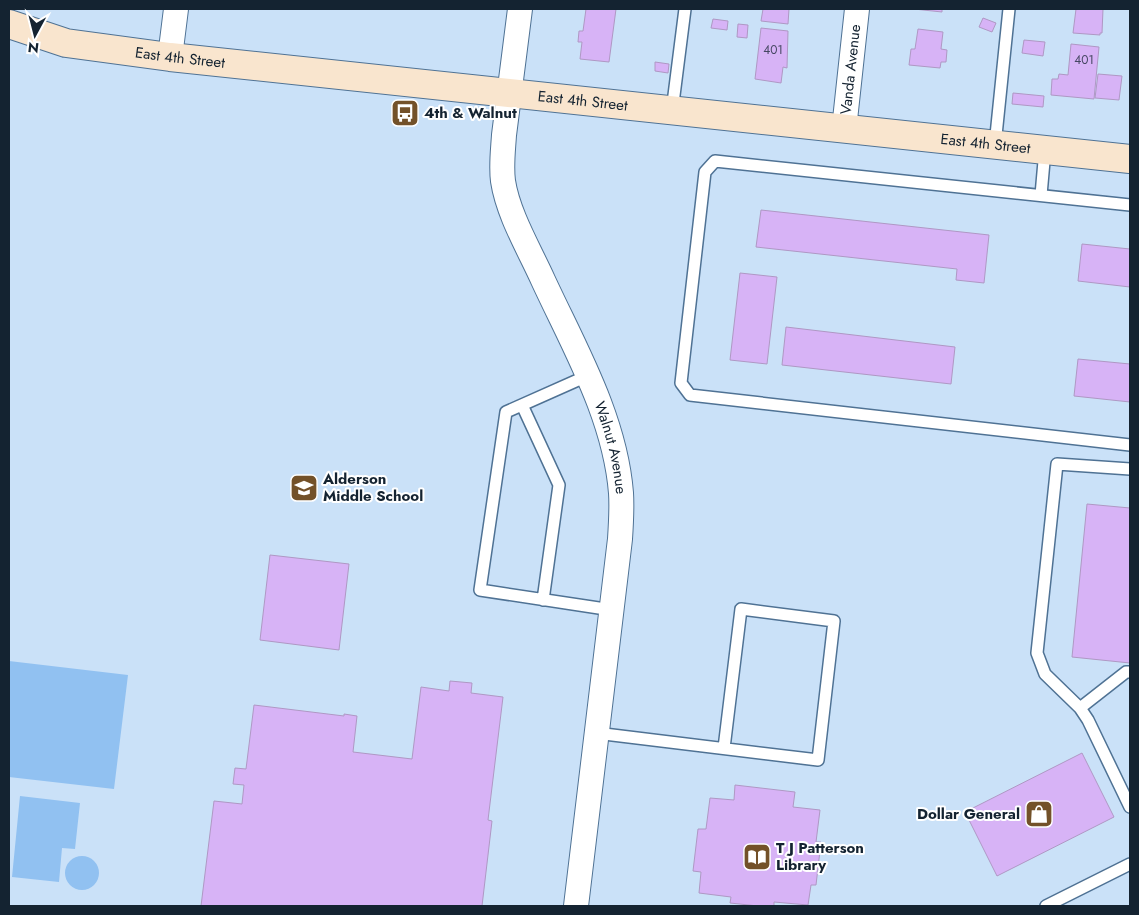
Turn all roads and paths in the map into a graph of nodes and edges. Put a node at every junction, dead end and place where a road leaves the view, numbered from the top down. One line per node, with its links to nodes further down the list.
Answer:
1 (176, 9): 7 (street)
2 (520, 9): 8 (street, Walnut Avenue)
3 (685, 9): 9 (lane)
4 (856, 9): 10 (street, Vanda Avenue)
5 (1008, 9): 11 (lane)
6 (9, 24): 7 (street, East 4th Street)
7 (170, 57): 8 (street, East 4th Street)
8 (509, 93): 9 (street, East 4th Street); 16 (street, Walnut Avenue)
9 (672, 111): 10 (street, East 4th Street)
10 (844, 129): 11 (street, East 4th Street)
11 (995, 145): 12 (street, East 4th Street)
12 (1045, 150): 13 (street, East 4th Street); 14 (lane)
13 (1130, 159)
14 (1041, 195): 15 (lane); 18 (lane)
15 (1130, 205)
16 (587, 376): 17 (lane); 21 (street, Walnut Avenue)
17 (522, 405): 20 (lane); 20 (lane)
18 (1130, 445)
19 (1130, 469): 23 (lane)
20 (543, 600): 21 (lane)
21 (612, 610): 24 (street, Walnut Avenue)
22 (1130, 672): 23 (lane)
23 (1080, 708): 26 (lane)
24 (596, 733): 25 (lane); 28 (street, Walnut Avenue)
25 (724, 748): 25 (lane)
26 (1130, 807)
27 (1130, 864): 29 (lane)
28 (576, 906)
29 (1046, 906)

